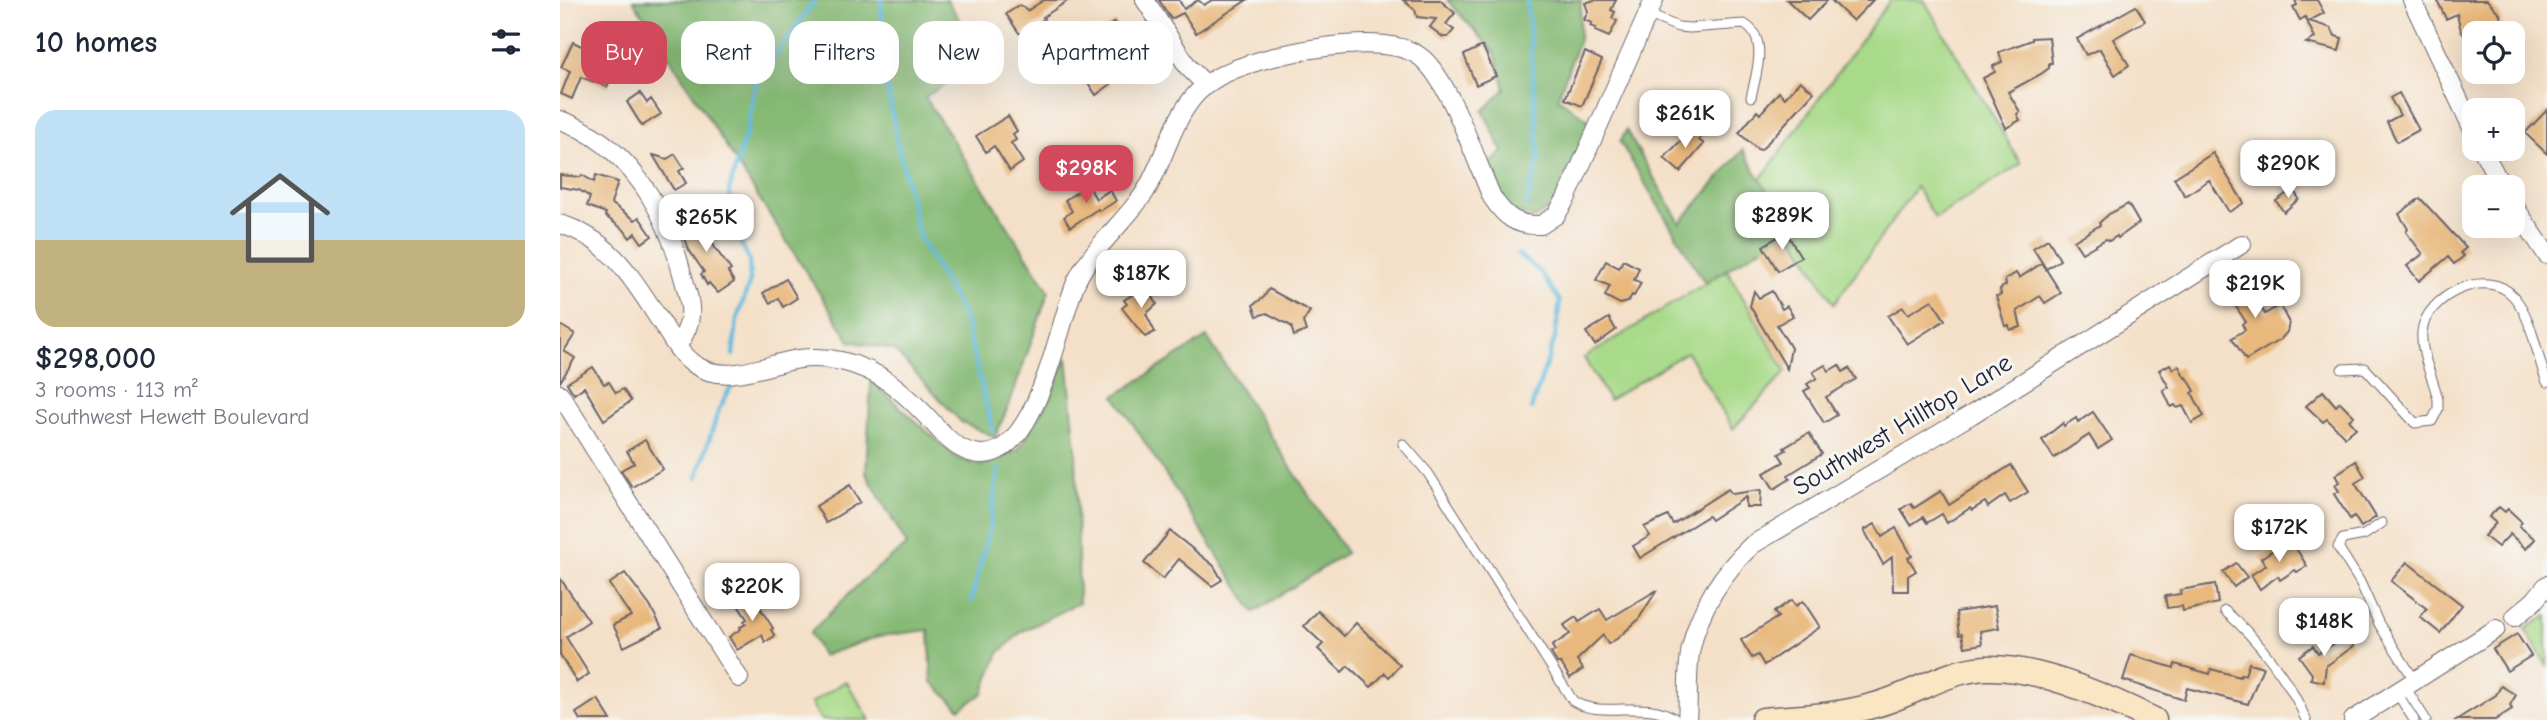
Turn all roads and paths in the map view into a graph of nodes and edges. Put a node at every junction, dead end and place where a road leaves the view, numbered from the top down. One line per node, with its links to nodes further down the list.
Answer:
1 (1145, 0): 4 (street)
2 (2412, 0): 6 (street)
3 (1651, 7): 4 (street); 5 (lane)
4 (1206, 85): 12 (street)
5 (1751, 97)
6 (2462, 106)
7 (560, 120): 12 (street)
8 (2525, 221): 11 (street)
9 (560, 224): 12 (street)
10 (2242, 244): 25 (street, Southwest Hilltop Lane)
11 (2547, 255)
12 (677, 346)
13 (2342, 369): 14 (lane)
14 (2547, 382)
15 (560, 394): 22 (street)
16 (1403, 444): 24 (lane)
17 (2382, 523): 23 (lane)
18 (2547, 585): 20 (street)
19 (2225, 611): 28 (lane)
20 (2515, 617)
21 (2496, 629): 23 (street)
22 (739, 678)
23 (2406, 687): 29 (street); 30 (lane); 31 (lane)
24 (1677, 720)
25 (1687, 720)
26 (1763, 720): 27 (main road)
27 (2154, 720)
28 (2306, 720)
29 (2353, 720)
30 (2414, 720)
31 (2426, 720)

